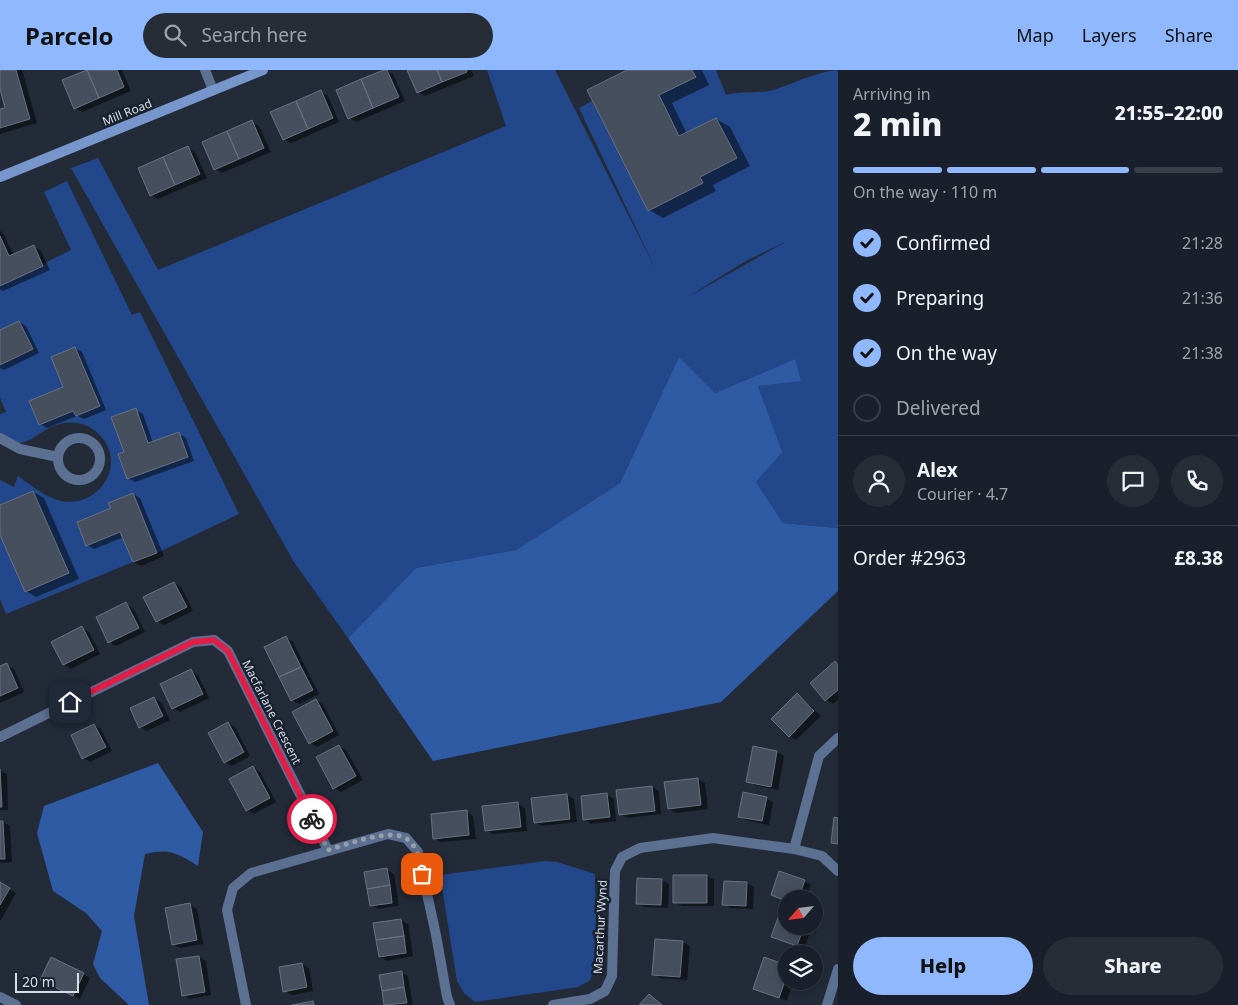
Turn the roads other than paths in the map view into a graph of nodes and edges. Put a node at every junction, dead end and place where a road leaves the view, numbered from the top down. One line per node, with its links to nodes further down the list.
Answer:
1 (206, 70): 3 (street)
2 (263, 70): 3 (street, Mill Road)
3 (213, 90): 4 (street, Mill Road)
4 (0, 177)
5 (0, 438): 6 (street)
6 (58, 457): 6 (street)
7 (0, 737): 10 (street, Macfarlane Crescent)
8 (838, 738): 9 (street)
9 (794, 849): 11 (street, Macarthur Wynd); 17 (street, Macarthur Wynd)
10 (328, 850): 15 (street); 16 (street)
11 (838, 871)
12 (838, 969): 18 (street)
13 (0, 997): 14 (street)
14 (16, 1005)
15 (246, 1005)
16 (450, 1005)
17 (554, 1005)
18 (827, 1005)

